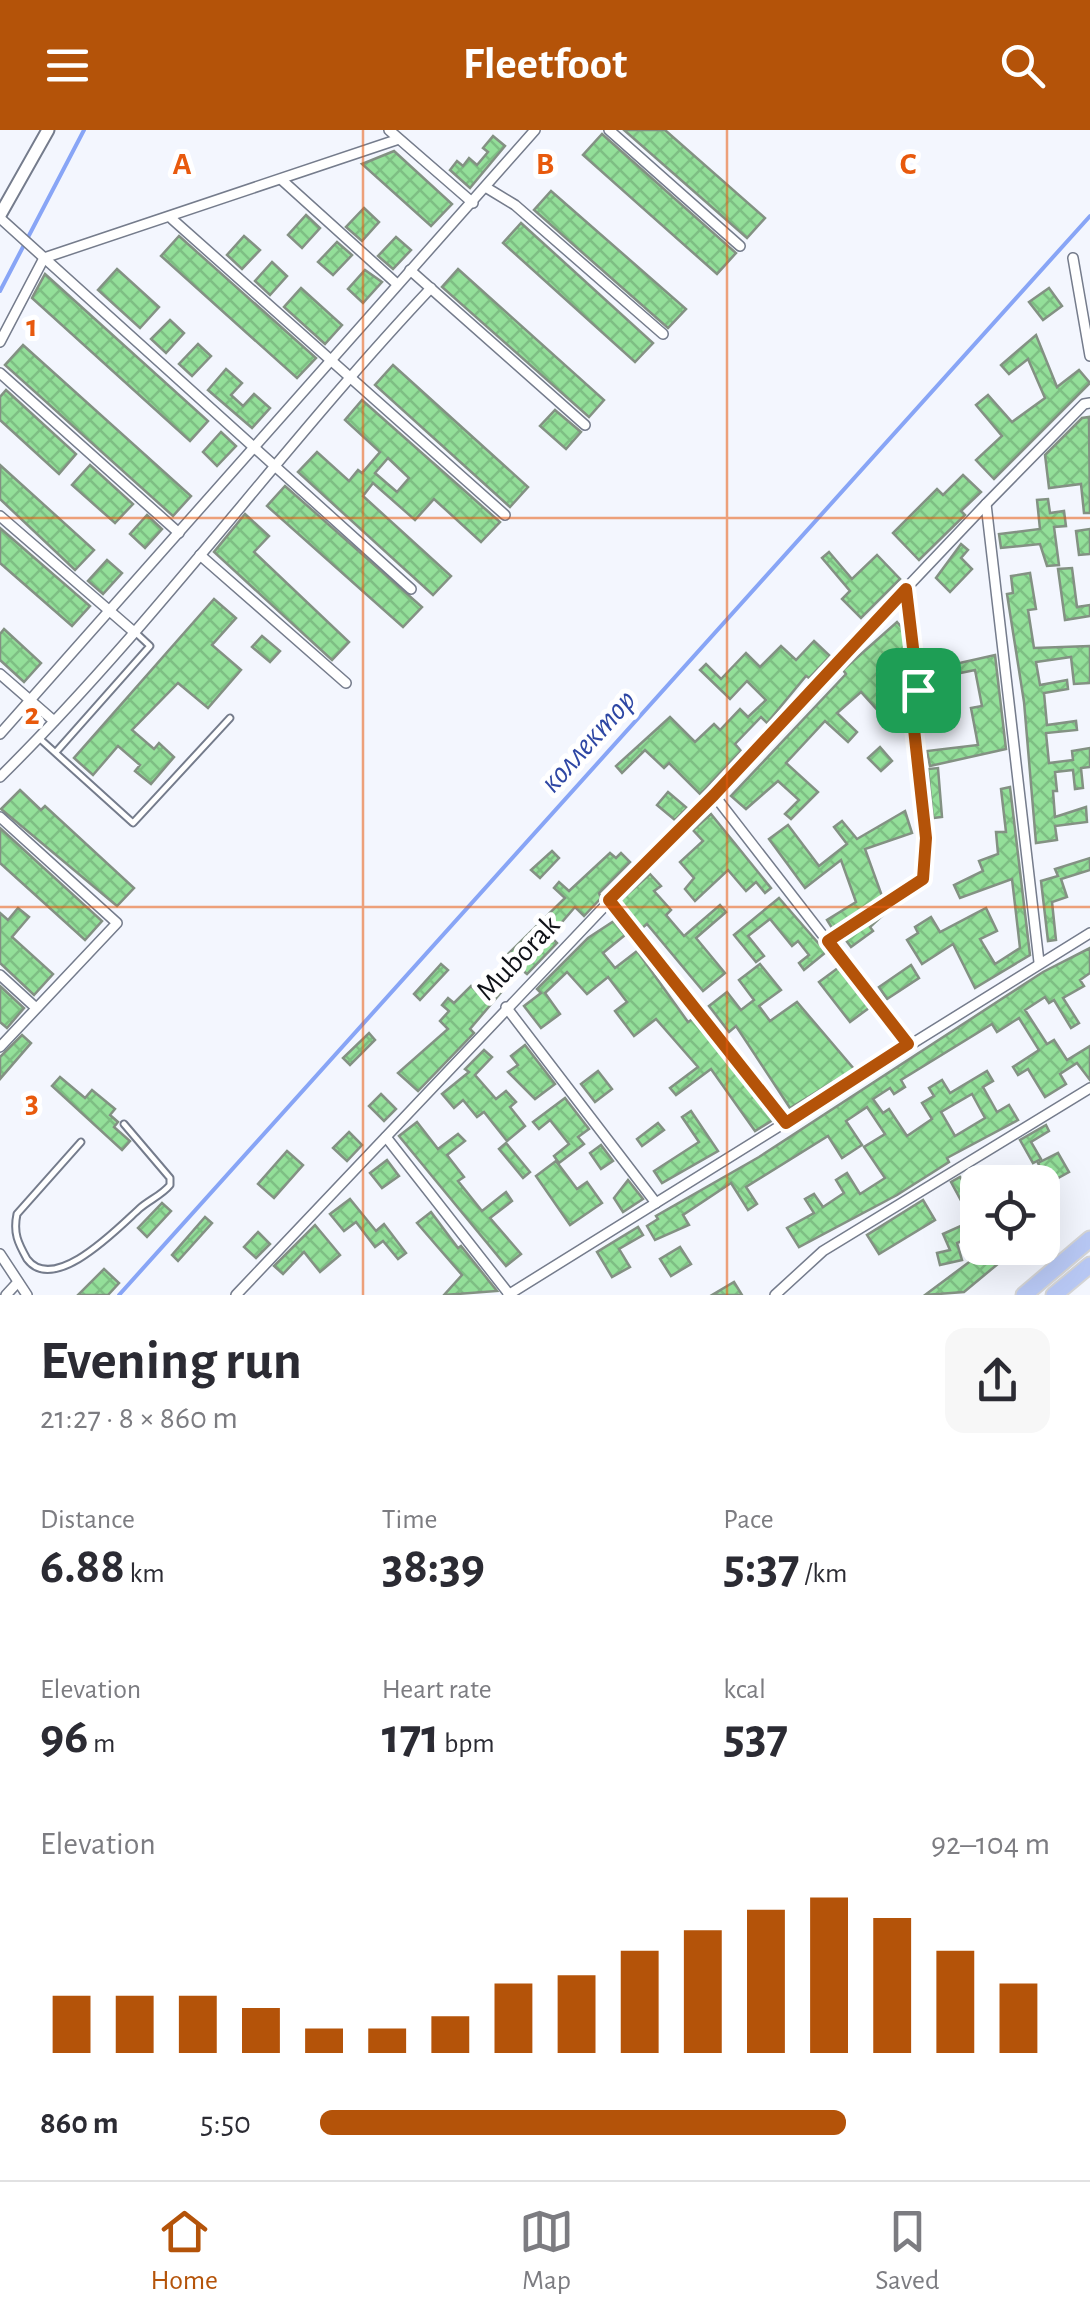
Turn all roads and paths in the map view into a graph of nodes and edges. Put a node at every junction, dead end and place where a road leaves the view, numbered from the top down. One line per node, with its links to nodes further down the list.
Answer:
1 (48, 130): 9 (street)
2 (389, 130): 5 (street)
3 (534, 130): 7 (street)
4 (609, 130): 11 (street)
5 (396, 140): 6 (street); 8 (street)
6 (284, 181): 10 (street); 15 (street)
7 (486, 188): 8 (street); 17 (street)
8 (474, 203): 14 (street)
9 (0, 216): 12 (street)
10 (172, 219): 12 (street); 20 (street)
11 (740, 246)
12 (44, 258): 18 (street); 25 (street)
13 (1072, 258): 19 (street)
14 (410, 270): 15 (street); 16 (street)
15 (397, 284): 20 (street)
16 (431, 288): 22 (street); 24 (street)
17 (663, 334)
18 (0, 342)
19 (1090, 356)
20 (332, 358): 22 (street); 25 (street)
21 (0, 373): 30 (street)
22 (350, 374): 26 (street); 28 (street)
23 (1090, 403): 27 (street, Muborak)
24 (585, 425)
25 (254, 446): 26 (street); 30 (street)
26 (274, 465): 31 (street); 32 (street)
27 (986, 504): 33 (street, Muborak); 50 (street)
28 (505, 515)
29 (0, 516): 34 (street)
30 (178, 532): 34 (street)
31 (200, 554): 35 (street); 37 (street)
32 (410, 589)
33 (906, 589): 45 (street, Muborak); 49 (street)
34 (110, 610): 35 (street); 38 (street)
35 (134, 632): 40 (street); 43 (lane)
36 (0, 674): 38 (street)
37 (346, 683)
38 (30, 700): 40 (street); 41 (street)
39 (230, 718): 43 (lane)
40 (54, 721): 42 (street)
41 (0, 734)
42 (39, 738): 43 (lane); 44 (street)
43 (56, 752)
44 (0, 777)
45 (714, 795): 47 (street, Muborak); 49 (street)
46 (0, 817): 52 (street)
47 (609, 900): 53 (street, Muborak); 57 (street)
48 (1090, 933): 50 (street)
49 (828, 941): 54 (street)
50 (1039, 962): 54 (street)
51 (0, 975): 52 (street)
52 (35, 1007): 55 (street)
53 (506, 1007): 59 (street, Muborak); 61 (street)
54 (908, 1044): 57 (street)
55 (0, 1047)
56 (1090, 1088): 71 (street)
57 (786, 1123): 61 (street)
58 (124, 1124): 65 (lane)
59 (386, 1137): 67 (street); 70 (street, Muborak)
60 (81, 1142): 65 (lane)
61 (656, 1203): 67 (street)
62 (1090, 1239): 72 (highway)
63 (0, 1254): 66 (street)
64 (1090, 1264): 73 (highway)
65 (33, 1269): 66 (lane)
66 (18, 1282): 68 (street); 69 (street)
67 (508, 1294)
68 (6, 1295)
69 (27, 1295)
70 (236, 1295)
71 (775, 1295)
72 (1024, 1295)
73 (1054, 1295)

